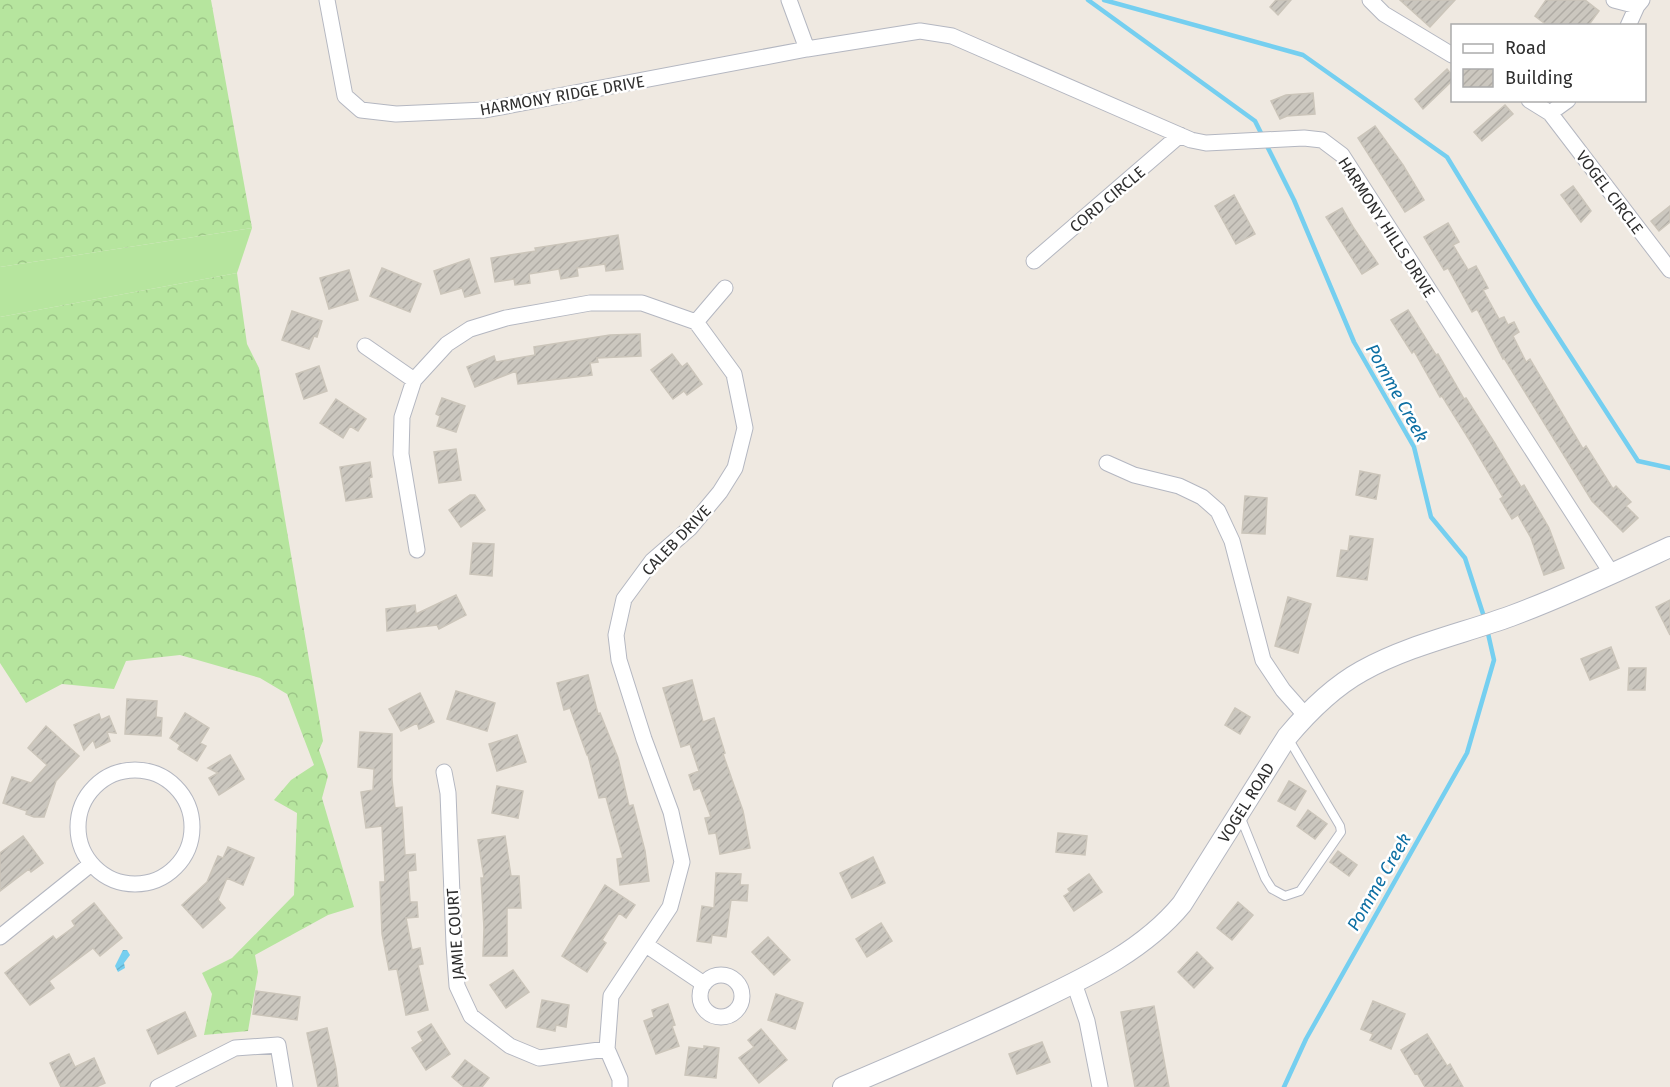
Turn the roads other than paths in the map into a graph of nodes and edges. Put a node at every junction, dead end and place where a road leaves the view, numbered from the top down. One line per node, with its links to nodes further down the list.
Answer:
1 (327, 0): 7 (street, HARMONY RIDGE DRIVE)
2 (789, 0): 7 (street)
3 (1370, 0): 8 (street)
4 (1614, 0): 5 (street)
5 (1639, 3): 6 (street)
6 (1629, 24)
7 (807, 49): 12 (street, HARMONY HILLS DRIVE)
8 (1451, 54)
9 (1532, 102): 11 (street, VOGEL CIRCLE)
10 (1565, 102): 11 (street)
11 (1550, 113): 14 (street, VOGEL CIRCLE)
12 (1180, 135): 13 (street, CORD CIRCLE); 22 (street, HARMONY HILLS DRIVE)
13 (1034, 261)
14 (1670, 270)
15 (725, 288): 16 (street)
16 (696, 322): 18 (street); 29 (street, CALEB DRIVE)
17 (365, 346): 18 (street)
18 (414, 380): 21 (street)
19 (1107, 463): 23 (street)
20 (1670, 547): 22 (street, VOGEL ROAD)
21 (417, 550)
22 (1612, 574): 23 (street, VOGEL ROAD)
23 (1306, 716): 24 (street, VOGEL ROAD)
24 (1287, 737): 26 (street, VOGEL ROAD); 26 (lane)
25 (444, 772): 32 (street, JAMIE COURT)
26 (1239, 814): 30 (street, VOGEL ROAD)
27 (91, 864): 27 (street); 28 (street)
28 (0, 937)
29 (646, 945): 31 (street); 32 (street, CALEB DRIVE)
30 (1074, 982): 36 (street, VOGEL ROAD); 37 (street)
31 (704, 984)
32 (607, 1049): 33 (street, CALEB DRIVE)
33 (624, 1084)
34 (158, 1087): 35 (street)
35 (285, 1087)
36 (843, 1087)
37 (1100, 1087)

